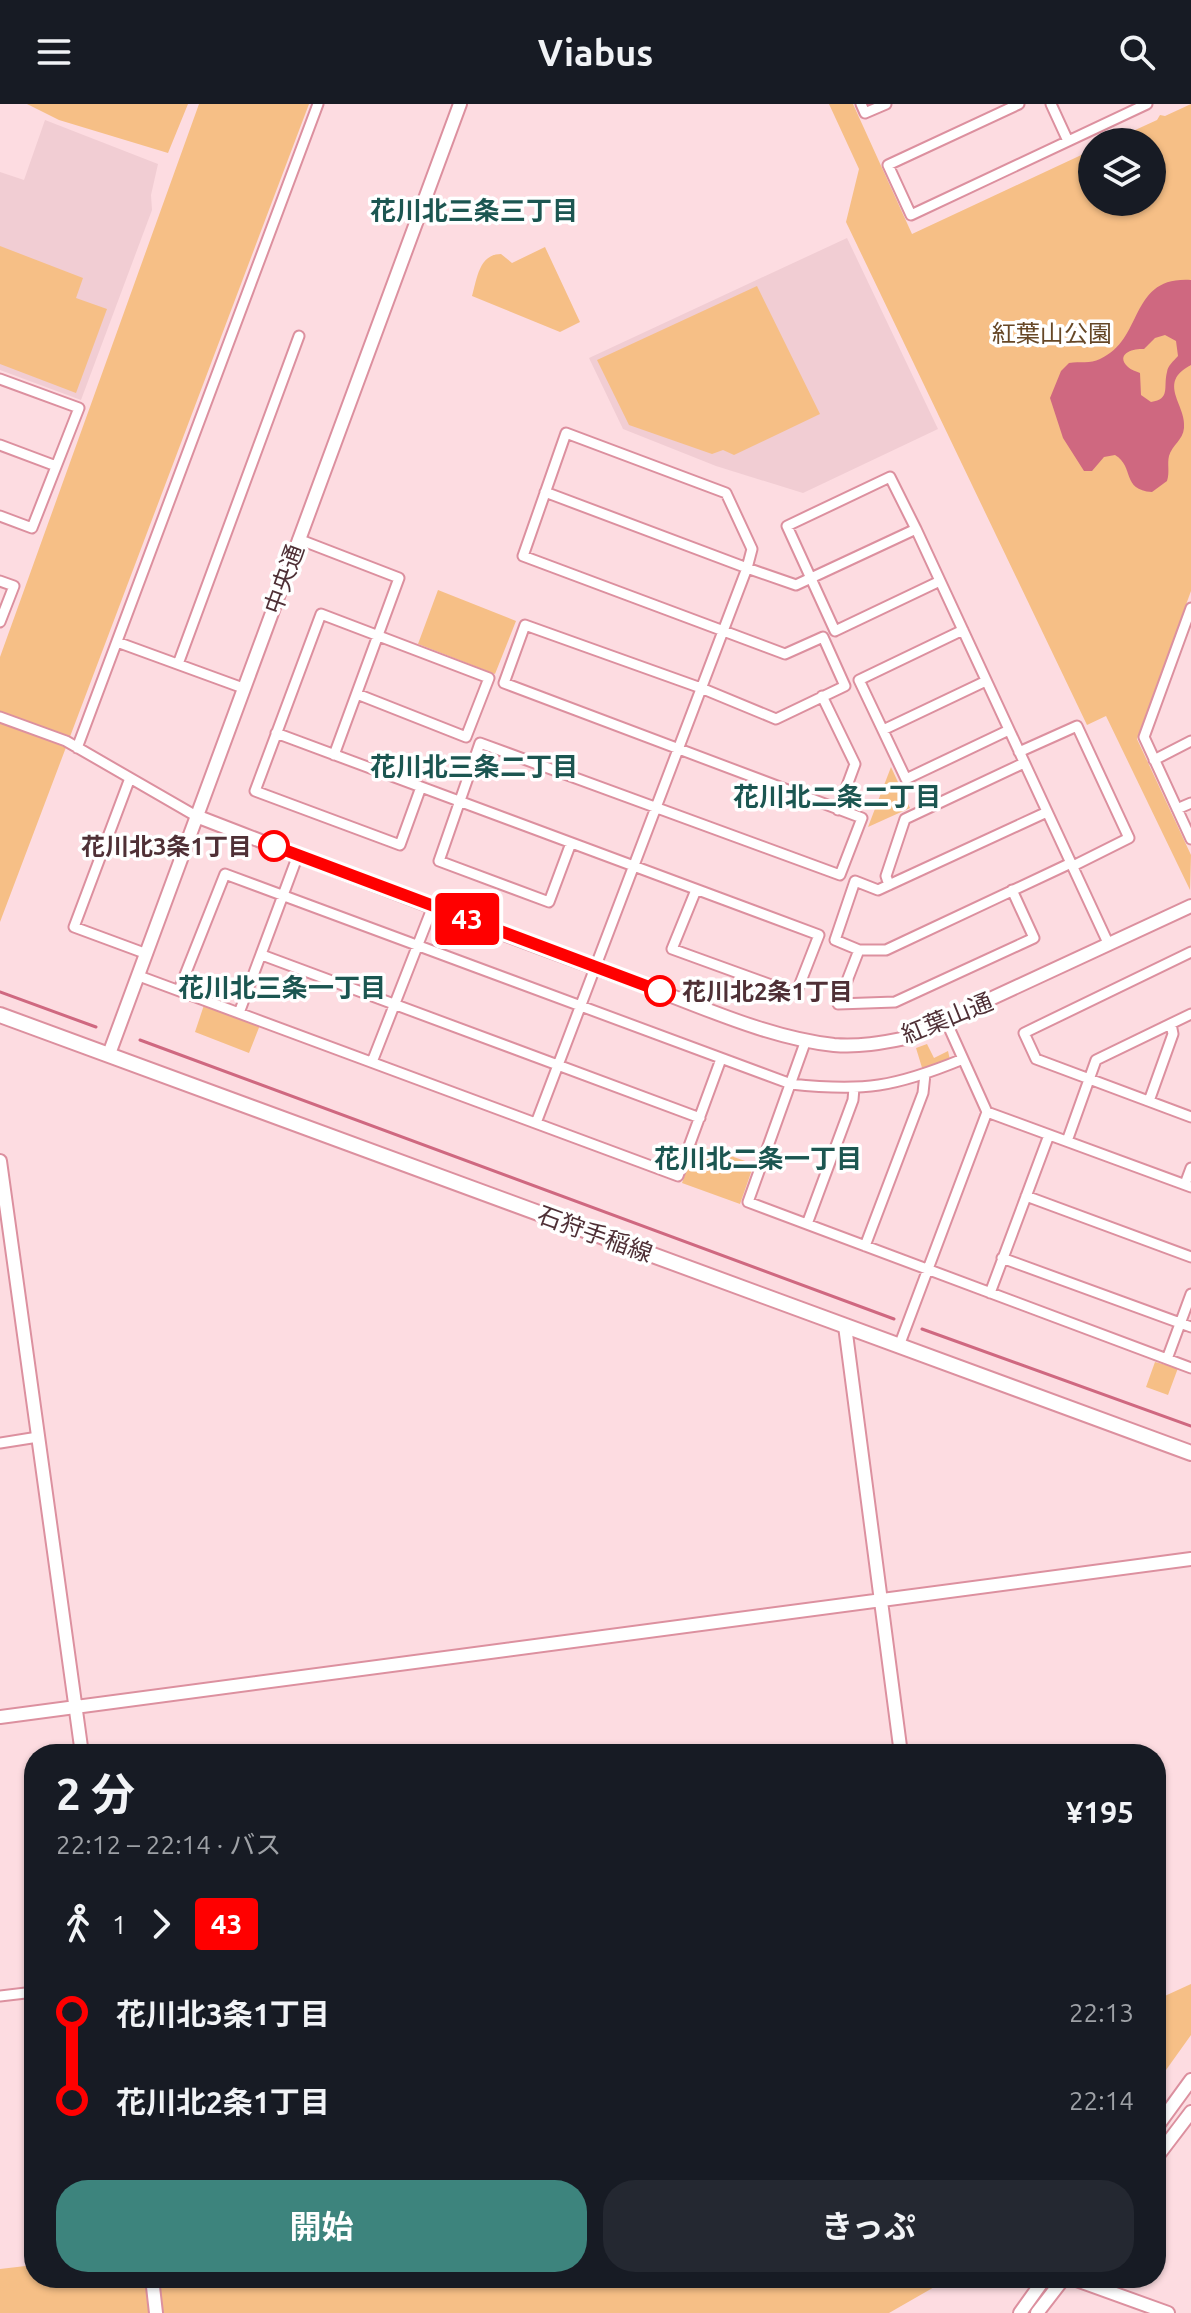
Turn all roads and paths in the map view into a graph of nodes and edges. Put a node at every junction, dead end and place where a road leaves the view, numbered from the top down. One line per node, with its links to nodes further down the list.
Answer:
1 (318, 104): 27 (street)
2 (460, 104): 16 (street, 中央通)
3 (861, 104): 4 (street)
4 (886, 104)
5 (1019, 104): 8 (street)
6 (1051, 104): 8 (street)
7 (1147, 104): 8 (street)
8 (1068, 141)
9 (299, 336): 28 (street)
10 (0, 379): 12 (street)
11 (0, 445): 12 (street)
12 (56, 466): 14 (street)
13 (545, 492): 17 (street); 17 (street); 24 (street)
14 (0, 516)
15 (916, 529): 18 (street); 18 (street); 20 (street)
16 (298, 539): 26 (street); 30 (street, 中央通)
17 (747, 568): 18 (street); 24 (street)
18 (810, 578): 20 (street)
19 (0, 581): 22 (street)
20 (940, 581): 25 (street)
21 (1191, 608): 23 (street)
22 (0, 622)
23 (1188, 628): 43 (street)
24 (724, 629): 31 (street); 33 (street)
25 (963, 630): 29 (street); 35 (street)
26 (378, 635): 32 (street); 32 (street); 37 (street)
27 (117, 642): 28 (street); 39 (street)
28 (178, 664): 30 (street)
29 (986, 681): 35 (street); 36 (street)
30 (243, 688): 53 (street, 中央通)
31 (701, 688): 33 (street); 40 (street); 40 (street)
32 (357, 694): 42 (street)
33 (822, 696): 51 (street)
34 (0, 717): 39 (street)
35 (883, 730): 36 (street)
36 (1009, 730): 41 (street)
37 (276, 733): 42 (street); 46 (street)
38 (1191, 741): 43 (street)
39 (77, 748): 45 (street)
40 (678, 749): 49 (street); 51 (street)
41 (1019, 752): 44 (street); 57 (street)
42 (334, 755): 46 (street)
43 (1154, 760): 50 (street)
44 (1024, 763): 52 (street); 59 (street)
45 (130, 778): 53 (street); 69 (street)
46 (421, 787): 47 (street)
47 (460, 802): 49 (street); 55 (street); 55 (street)
48 (1191, 803): 50 (street)
49 (656, 806): 51 (street); 58 (street)
50 (1177, 809): 54 (street)
51 (838, 810)
52 (1047, 812): 57 (street); 59 (street)
53 (196, 816): 56 (street, 紅葉山通); 69 (street, 中央通)
54 (1191, 839)
55 (571, 843): 58 (street)
56 (298, 855): 62 (street); 63 (street, 紅葉山通)
57 (1072, 865): 61 (street); 66 (street)
58 (633, 866): 60 (street); 71 (street)
59 (889, 885): 67 (street)
60 (696, 890): 60 (street)
61 (1012, 890): 67 (street); 67 (street)
62 (282, 896): 65 (street); 70 (street); 73 (street)
63 (433, 906): 65 (street); 71 (street, 紅葉山通)
64 (1191, 906): 66 (street, 紅葉山通)
65 (415, 945): 74 (street); 75 (street)
66 (1109, 945): 79 (street, 紅葉山通)
67 (859, 950)
68 (1191, 952): 88 (street)
69 (147, 954): 72 (street, 中央通)
70 (262, 955): 74 (street); 76 (street)
71 (594, 968): 75 (street); 81 (street, 紅葉山通)
72 (139, 976): 73 (street); 82 (street, 中央通)
73 (179, 990): 76 (street)
74 (394, 1004): 85 (street); 86 (street)
75 (580, 1006): 83 (street); 86 (street)
76 (239, 1013): 85 (street)
77 (1191, 1014): 80 (street)
78 (0, 1015): 82 (main road, 石狩手稲線)
79 (946, 1021): 81 (street, 紅葉山通); 84 (street)
80 (1171, 1024): 88 (street); 91 (street)
81 (806, 1040): 89 (street)
82 (109, 1054): 110 (main road, 石狩手稲線)
83 (721, 1059): 89 (street); 94 (street)
84 (963, 1059): 87 (street); 92 (street)
85 (372, 1062): 95 (street)
86 (558, 1065): 94 (street); 95 (street)
87 (925, 1074): 90 (street); 103 (street)
88 (1089, 1079): 91 (street); 97 (street)
89 (791, 1084): 90 (street); 102 (street)
90 (854, 1088): 102 (street)
91 (1149, 1101): 93 (street)
92 (987, 1112): 96 (street); 106 (street)
93 (1191, 1117)
94 (700, 1118): 95 (street)
95 (536, 1123)
96 (1049, 1135): 97 (street); 101 (street)
97 (1067, 1141): 100 (street)
98 (1191, 1168): 100 (street)
99 (1, 1170): 115 (street)
100 (1188, 1186)
101 (1026, 1196): 104 (street); 105 (street)
102 (807, 1224): 103 (street)
103 (865, 1246): 106 (street)
104 (1191, 1257)
105 (1002, 1258): 107 (street); 109 (street)
106 (927, 1269): 107 (street); 112 (street)
107 (990, 1293): 113 (street)
108 (1191, 1294): 109 (street)
109 (1180, 1323): 111 (street); 113 (street)
110 (845, 1326): 112 (main road, 石狩手稲線); 119 (street)
111 (1191, 1327)
112 (899, 1346): 117 (main road, 石狩手稲線)
113 (1167, 1359): 114 (street)
114 (1191, 1368)
115 (38, 1437): 116 (street); 120 (street)
116 (0, 1443)
117 (1191, 1453)
118 (1191, 1559): 119 (street)
119 (879, 1599): 120 (street); 123 (street)
120 (76, 1707): 121 (street); 122 (street)
121 (0, 1717)
122 (81, 1744)
123 (900, 1744)
124 (24, 1993): 125 (street)
125 (0, 1996)
126 (1191, 2080): 128 (street)
127 (1191, 2112): 129 (street)
128 (1166, 2114)
129 (1166, 2145)
130 (153, 2288): 134 (street)
131 (1038, 2288): 135 (street)
132 (1056, 2288): 136 (street)
133 (1099, 2288): 137 (street)
134 (156, 2313)
135 (1020, 2313)
136 (1037, 2313)
137 (1168, 2313)

